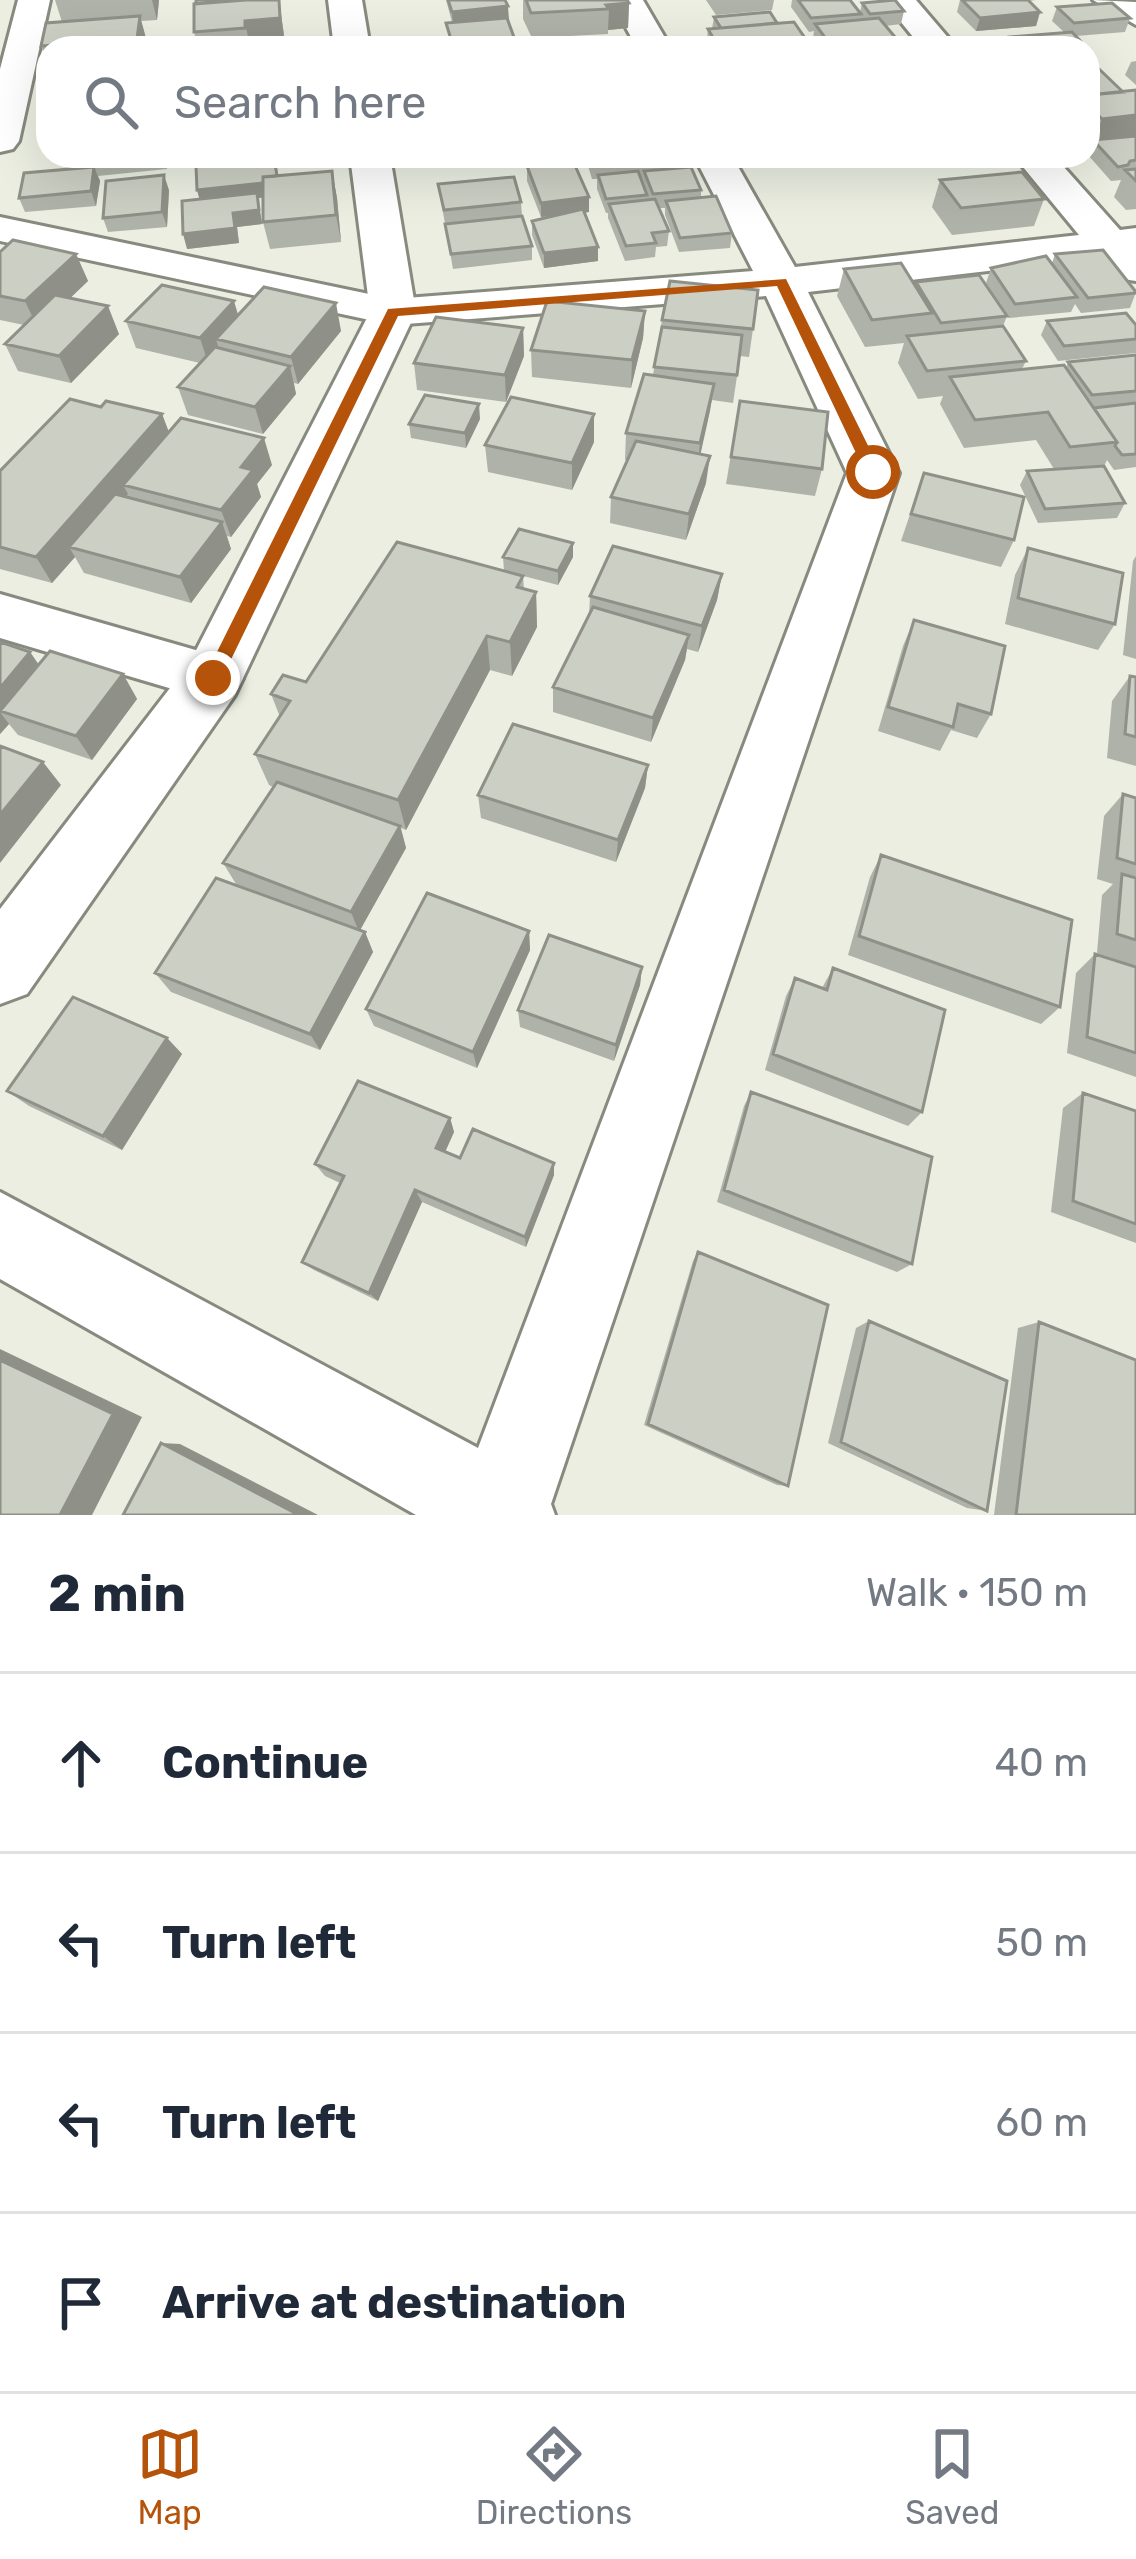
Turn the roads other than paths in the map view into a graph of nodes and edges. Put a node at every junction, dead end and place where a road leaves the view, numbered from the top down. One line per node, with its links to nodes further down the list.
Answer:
1 (34, 0): 10 (street)
2 (345, 0): 7 (street)
3 (627, 0): 8 (street)
4 (899, 0): 9 (street)
5 (1109, 0): 6 (street)
6 (1136, 15)
7 (350, 36)
8 (647, 36)
9 (930, 36)
10 (0, 141)
11 (372, 168): 17 (street)
12 (719, 168): 16 (street)
13 (1045, 168): 15 (street)
14 (0, 229): 17 (street)
15 (1127, 253): 16 (street)
16 (781, 282): 17 (street); 22 (street)
17 (393, 312): 19 (street)
18 (0, 616): 19 (street)
19 (213, 678): 20 (street)
20 (0, 969)
21 (0, 1232): 22 (street)
22 (503, 1514)

